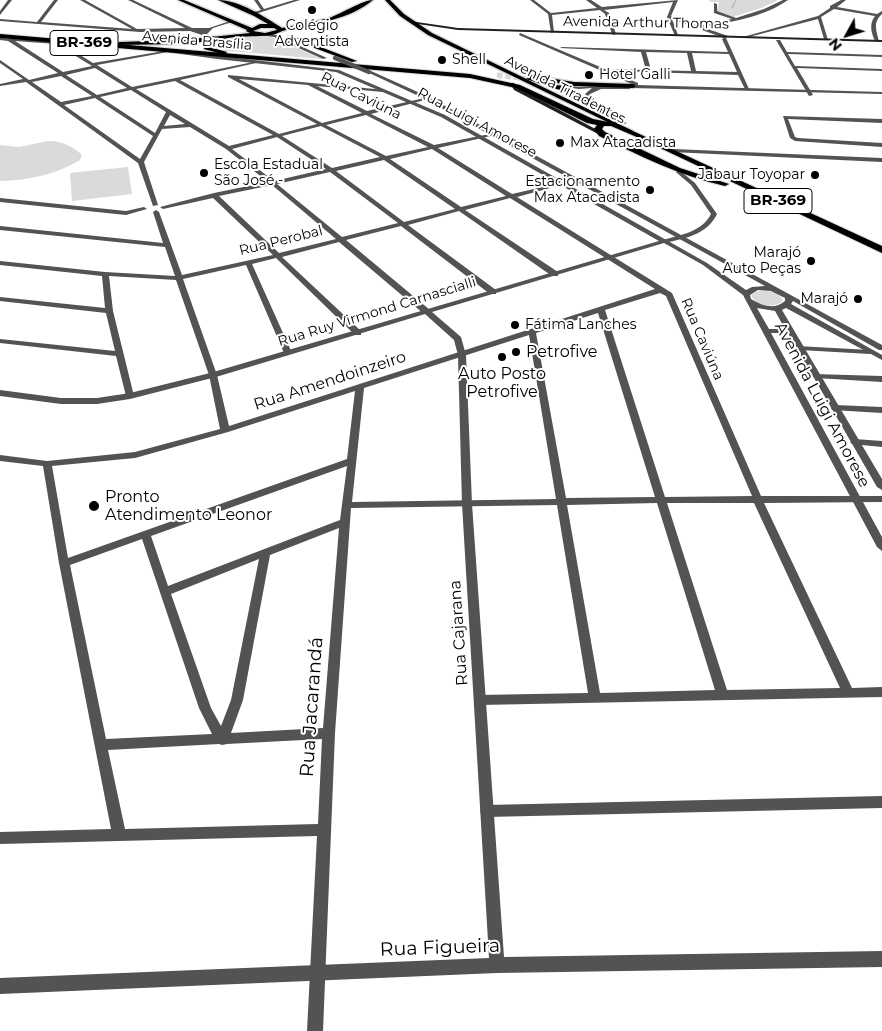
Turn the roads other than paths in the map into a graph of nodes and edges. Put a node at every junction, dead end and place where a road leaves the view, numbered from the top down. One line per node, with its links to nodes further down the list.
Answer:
1 (10, 0): 24 (street)
2 (56, 0): 36 (street)
3 (82, 0): 37 (street)
4 (130, 0): 44 (street)
5 (180, 0): 32 (main road)
6 (220, 0): 25 (main road)
7 (256, 0): 23 (street)
8 (298, 0): 23 (street)
9 (358, 0): 18 (main road)
10 (375, 0): 19 (main road)
11 (387, 0): 33 (main road, Avenida Tiradentes)
12 (532, 0): 26 (street)
13 (588, 0): 22 (street)
14 (785, 0): 30 (street)
15 (844, 0): 20 (street)
16 (675, 1): 22 (street); 28 (street)
17 (715, 4): 30 (street)
18 (350, 6): 19 (main road); 41 (main road)
19 (358, 7): 41 (main road)
20 (831, 7): 27 (street); 29 (street)
21 (385, 8): 42 (main road, Avenida Tiradentes)
22 (602, 8): 26 (street); 57 (street)
23 (264, 11): 25 (street)
24 (0, 14)
25 (252, 14): 41 (main road)
26 (550, 14): 49 (street)
27 (880, 14): 73 (street)
28 (669, 16): 34 (street); 35 (street)
29 (819, 17): 59 (street); 70 (street)
30 (738, 18): 39 (street)
31 (0, 20): 36 (street)
32 (230, 22): 40 (street); 45 (main road)
33 (411, 22): 38 (main road, Avenida Arthur Thomas); 55 (main road, Avenida Tiradentes)
34 (671, 22): 35 (street); 60 (street)
35 (684, 22): 39 (street)
36 (38, 23): 43 (street)
37 (129, 26): 43 (street); 46 (street)
38 (432, 26): 47 (main road, Avenida Arthur Thomas); 48 (main road)
39 (698, 27): 58 (street)
40 (209, 28): 44 (street); 52 (street)
41 (277, 28): 45 (main road); 54 (main road); 62 (street, Rua Luigi Amorese)
42 (410, 28): 55 (main road); 88 (main road, Avenida Tiradentes)
43 (121, 30): 46 (street)
44 (192, 30): 46 (street); 52 (street)
45 (250, 30): 53 (main road); 54 (main road)
46 (140, 31)
47 (511, 31): 50 (main road); 51 (main road, Avenida Arthur Thomas)
48 (438, 32): 50 (main road, Avenida Arthur Thomas); 55 (main road, Avenida Arthur Thomas)
49 (552, 32): 51 (main road, Avenida Arthur Thomas); 57 (main road, Avenida Arthur Thomas)
50 (489, 33): 56 (main road, Avenida Arthur Thomas)
51 (536, 33): 56 (main road, Avenida Arthur Thomas); 63 (main road, Avenida Arthur Thomas); 75 (street)
52 (205, 34): 65 (street)
53 (239, 34): 54 (main road); 65 (main road)
54 (260, 34): 103 (street)
55 (430, 34): 90 (main road, Avenida Tiradentes)
56 (520, 34): 86 (street)
57 (614, 34): 60 (main road, Avenida Arthur Thomas)
58 (714, 34): 63 (main road, Avenida Arthur Thomas); 66 (street)
59 (756, 34): 64 (street); 67 (main road)
60 (676, 35): 63 (main road, Avenida Arthur Thomas)
61 (0, 36): 68 (street); 74 (highway, Avenida Brasília / BR-369); 77 (highway, Avenida Brasília / BR-369)
62 (290, 36): 93 (highway); 123 (street, Rua Luigi Amorese, bridge)
63 (693, 37): 66 (main road, Avenida Arthur Thomas)
64 (745, 37): 66 (main road, Avenida Arthur Thomas); 67 (main road, Avenida Arthur Thomas); 69 (main road)
65 (217, 38): 74 (main road); 79 (main road)
66 (725, 38): 69 (main road, Avenida Arthur Thomas); 80 (street)
67 (761, 38): 70 (main road, Avenida Arthur Thomas)
68 (9, 40): 87 (street, Rua Cajarana); 97 (street)
69 (736, 40): 71 (main road, Avenida Arthur Thomas)
70 (826, 40): 72 (main road, Avenida Arthur Thomas)
71 (778, 41): 72 (main road, Avenida Arthur Thomas); 81 (street)
72 (855, 42): 73 (main road, Avenida Arthur Thomas)
73 (879, 42): 82 (street)
74 (120, 44): 79 (highway, Avenida Brasília / BR-369)
75 (562, 48): 76 (street); 84 (street)
76 (643, 50): 78 (street); 94 (street)
77 (168, 51): 85 (street, Rua Luigi Amorese); 87 (street, Rua Luigi Amorese); 107 (highway, Avenida Brasília / BR-369)
78 (689, 51): 80 (street); 95 (street)
79 (225, 53): 93 (highway, Avenida Brasília / BR-369)
80 (731, 53): 98 (street)
81 (785, 53): 82 (street); 89 (street)
82 (882, 55)
83 (0, 61): 105 (street)
84 (593, 61): 86 (street); 91 (street)
85 (256, 62): 96 (street); 109 (street, Rua Luigi Amorese)
86 (586, 62): 112 (street)
87 (94, 66): 97 (street, Rua Luigi Amorese); 115 (street, Rua Cajarana)
88 (487, 66): 90 (main road); 101 (main road, Avenida Tiradentes)
89 (794, 67): 92 (street); 118 (street)
90 (503, 69): 111 (main road); 138 (main road, Avenida Tiradentes)
91 (614, 70): 94 (street); 113 (street)
92 (882, 70)
93 (447, 71): 99 (highway, Avenida Brasília / BR-369)
94 (648, 71): 95 (street)
95 (694, 72): 98 (street)
96 (206, 73): 100 (street); 102 (street)
97 (62, 74): 105 (street, Rua Luigi Amorese); 120 (street)
98 (740, 74): 116 (street)
99 (497, 75)
100 (230, 76): 106 (street); 131 (street)
101 (508, 76): 107 (highway); 132 (main road, Avenida Tiradentes)
102 (175, 79): 115 (street); 136 (street)
103 (373, 79): 109 (street); 121 (street)
104 (530, 79): 110 (highway, BR-369)
105 (28, 80): 108 (street, Rua Luigi Amorese); 126 (street)
106 (308, 84): 114 (street); 128 (street, Rua Caviúna)
107 (512, 84): 132 (highway, BR-369); 135 (main road)
108 (0, 85)
109 (370, 85): 114 (street); 117 (street, Rua Luigi Amorese)
110 (560, 86): 111 (street); 125 (highway, BR-369)
111 (633, 86): 112 (street)
112 (642, 86): 113 (street)
113 (653, 86): 116 (street)
114 (355, 88): 117 (street)
115 (131, 89): 120 (street); 127 (street, Rua Cajarana)
116 (747, 89): 118 (street)
117 (383, 90): 121 (street, Rua Luigi Amorese)
118 (809, 93): 119 (street); 122 (street); 125 (street)
119 (882, 93)
120 (95, 96): 126 (street); 137 (street)
121 (400, 97): 124 (street, Rua Luigi Amorese)
122 (882, 97)
123 (427, 98): 124 (street); 134 (street, Rua Luigi Amorese)
124 (411, 102): 128 (street); 139 (street, Rua Luigi Amorese)
125 (593, 102): 138 (highway, BR-369)
126 (61, 104): 145 (street)
127 (169, 112): 130 (street, Rua Cajarana); 133 (street)
128 (368, 112): 131 (street); 141 (street, Rua Caviúna)
129 (882, 121): 140 (street)
130 (190, 124): 133 (street); 142 (street, Rua Cajarana)
131 (324, 124): 136 (street); 143 (street)
132 (602, 124): 135 (highway); 138 (highway); 144 (highway, Avenida Tiradentes / BR-369)
133 (160, 128): 137 (street)
134 (493, 134): 139 (street); 158 (street, Rua Luigi Amorese)
135 (602, 134): 148 (highway)
136 (277, 135): 142 (street); 147 (street)
137 (156, 136): 145 (street)
138 (642, 136): 144 (highway, Avenida Tiradentes / BR-369)
139 (480, 137): 141 (street); 151 (street, Rua Luigi Amorese)
140 (882, 145)
141 (433, 147): 143 (street); 156 (street, Rua Caviúna)
142 (228, 148): 150 (street, Rua Cajarana)
143 (385, 158): 147 (street); 160 (street)
144 (695, 161): 146 (street); 149 (highway); 153 (highway, Avenida Tiradentes / BR-369); 167 (highway, Avenida Tiradentes / BR-369)
145 (141, 162): 159 (street)
146 (882, 162)
147 (331, 170): 150 (street); 161 (street)
148 (678, 172): 149 (highway); 152 (street, Rua Ruy Virmond Carnascialli)
149 (704, 180): 152 (street); 153 (highway)
150 (273, 182): 155 (street); 164 (street, Rua Cajarana)
151 (563, 183): 154 (street, Rua Luigi Amorese); 156 (street, Rua Perobal)
152 (693, 184): 163 (street, Rua Ruy Virmond Carnascialli)
153 (725, 184): 170 (highway, Avenida Tiradentes / BR-369)
154 (581, 193): 158 (street); 165 (street, Rua Luigi Amorese)
155 (214, 195): 159 (street); 168 (street)
156 (511, 196): 160 (street, Rua Perobal); 169 (street, Rua Caviúna)
157 (0, 200): 159 (street)
158 (619, 203): 163 (street, Rua Luigi Amorese)
159 (158, 208): 166 (street)
160 (459, 209): 161 (street, Rua Perobal); 174 (street)
161 (401, 224): 164 (street, Rua Perobal); 177 (street)
162 (0, 228): 166 (street)
163 (682, 237): 165 (street, Rua Ruy Virmond Carnascialli); 178 (street, Rua Luigi Amorese)
164 (340, 239): 168 (street, Rua Perobal); 186 (street, Rua Cajarana)
165 (665, 241): 169 (street, Rua Ruy Virmond Carnascialli); 179 (street, Rua Luigi Amorese)
166 (168, 245): 175 (street)
167 (882, 250)
168 (277, 256): 172 (street, Rua Perobal); 190 (street)
169 (611, 257): 174 (street, Rua Ruy Virmond Carnascialli); 176 (street, Rua Caviúna)
170 (882, 259)
171 (0, 262): 173 (street, Rua Perobal)
172 (248, 262): 175 (street, Rua Perobal); 195 (street)
173 (105, 274): 175 (street, Rua Perobal); 185 (street)
174 (555, 274): 177 (street, Rua Ruy Virmond Carnascialli)
175 (179, 278): 199 (street)
176 (661, 290): 184 (street, Rua Amendoinzeiro); 217 (street, Rua Caviúna)
177 (493, 292): 186 (street, Rua Ruy Virmond Carnascialli)
178 (782, 293): 179 (street); 182 (street); 193 (street, Rua Luigi Amorese)
179 (746, 294): 181 (street, Avenida Luigi Amorese)
180 (0, 299): 185 (street)
181 (751, 303): 183 (street); 187 (street, Avenida Luigi Amorese)
182 (786, 306): 183 (street); 194 (street)
183 (777, 308): 188 (street, Avenida Luigi Amorese)
184 (601, 310): 189 (street, Rua Amendoinzeiro); 216 (street)
185 (109, 311): 196 (street)
186 (427, 312): 190 (street, Rua Ruy Virmond Carnascialli); 197 (street, Rua Cajarana)
187 (765, 331): 188 (street); 214 (street, Avenida Luigi Amorese)
188 (789, 331): 192 (street, Avenida Luigi Amorese)
189 (532, 332): 197 (street, Rua Amendoinzeiro); 218 (street)
190 (358, 333): 195 (street, Rua Ruy Virmond Carnascialli)
191 (0, 341): 196 (street)
192 (800, 348): 194 (street); 200 (street, Avenida Luigi Amorese)
193 (882, 348)
194 (870, 352): 198 (street)
195 (288, 353): 199 (street, Rua Ruy Virmond Carnascialli)
196 (120, 354): 204 (street)
197 (462, 355): 202 (street, Rua Amendoinzeiro); 219 (street, Rua Cajarana)
198 (882, 358)
199 (213, 375): 204 (street, Rua Ruy Virmond Carnascialli); 207 (street)
200 (816, 376): 201 (street); 205 (street, Avenida Luigi Amorese)
201 (882, 379)
202 (360, 387): 207 (street, Rua Amendoinzeiro); 211 (street, Rua Jacarandá)
203 (0, 393): 204 (street, Rua Ruy Virmond Carnascialli)
204 (130, 396)
205 (835, 408): 206 (street); 208 (street, Avenida Luigi Amorese)
206 (882, 410)
207 (225, 430): 212 (street, Rua Amendoinzeiro)
208 (855, 442): 209 (street); 213 (street, Avenida Luigi Amorese)
209 (882, 444)
210 (0, 458): 212 (street, Rua Amendoinzeiro)
211 (351, 461): 220 (street, Rua Jacarandá); 222 (street)
212 (47, 464): 225 (street)
213 (881, 482)
214 (855, 499): 215 (street); 217 (street); 223 (street, Avenida Luigi Amorese)
215 (882, 499)
216 (660, 500): 217 (street); 218 (street); 229 (street)
217 (758, 500): 228 (street, Rua Caviúna)
218 (563, 502): 219 (street); 230 (street)
219 (467, 504): 220 (street); 231 (street, Rua Cajarana)
220 (346, 506): 221 (street, Rua Jacarandá)
221 (345, 522): 224 (street); 232 (street, Rua Jacarandá)
222 (145, 534): 225 (street); 226 (street)
223 (882, 547)
224 (265, 553): 226 (street); 233 (street)
225 (64, 563): 234 (street)
226 (164, 592): 233 (street)
227 (882, 692): 228 (street)
228 (848, 693): 229 (street)
229 (722, 695): 230 (street)
230 (595, 698): 231 (street)
231 (480, 700): 236 (street, Rua Cajarana)
232 (329, 733): 233 (street); 237 (street, Rua Jacarandá)
233 (222, 740): 234 (street)
234 (102, 745): 238 (street)
235 (882, 802): 236 (street)
236 (487, 810): 241 (street, Rua Cajarana)
237 (323, 830): 238 (street); 242 (street, Rua Jacarandá)
238 (119, 835): 239 (street)
239 (0, 838)
240 (882, 959): 241 (street, Rua Figueira)
241 (496, 966): 242 (street, Rua Figueira)
242 (319, 974): 243 (street, Rua Figueira); 244 (street, Rua Jacarandá)
243 (0, 986)
244 (315, 1031)

